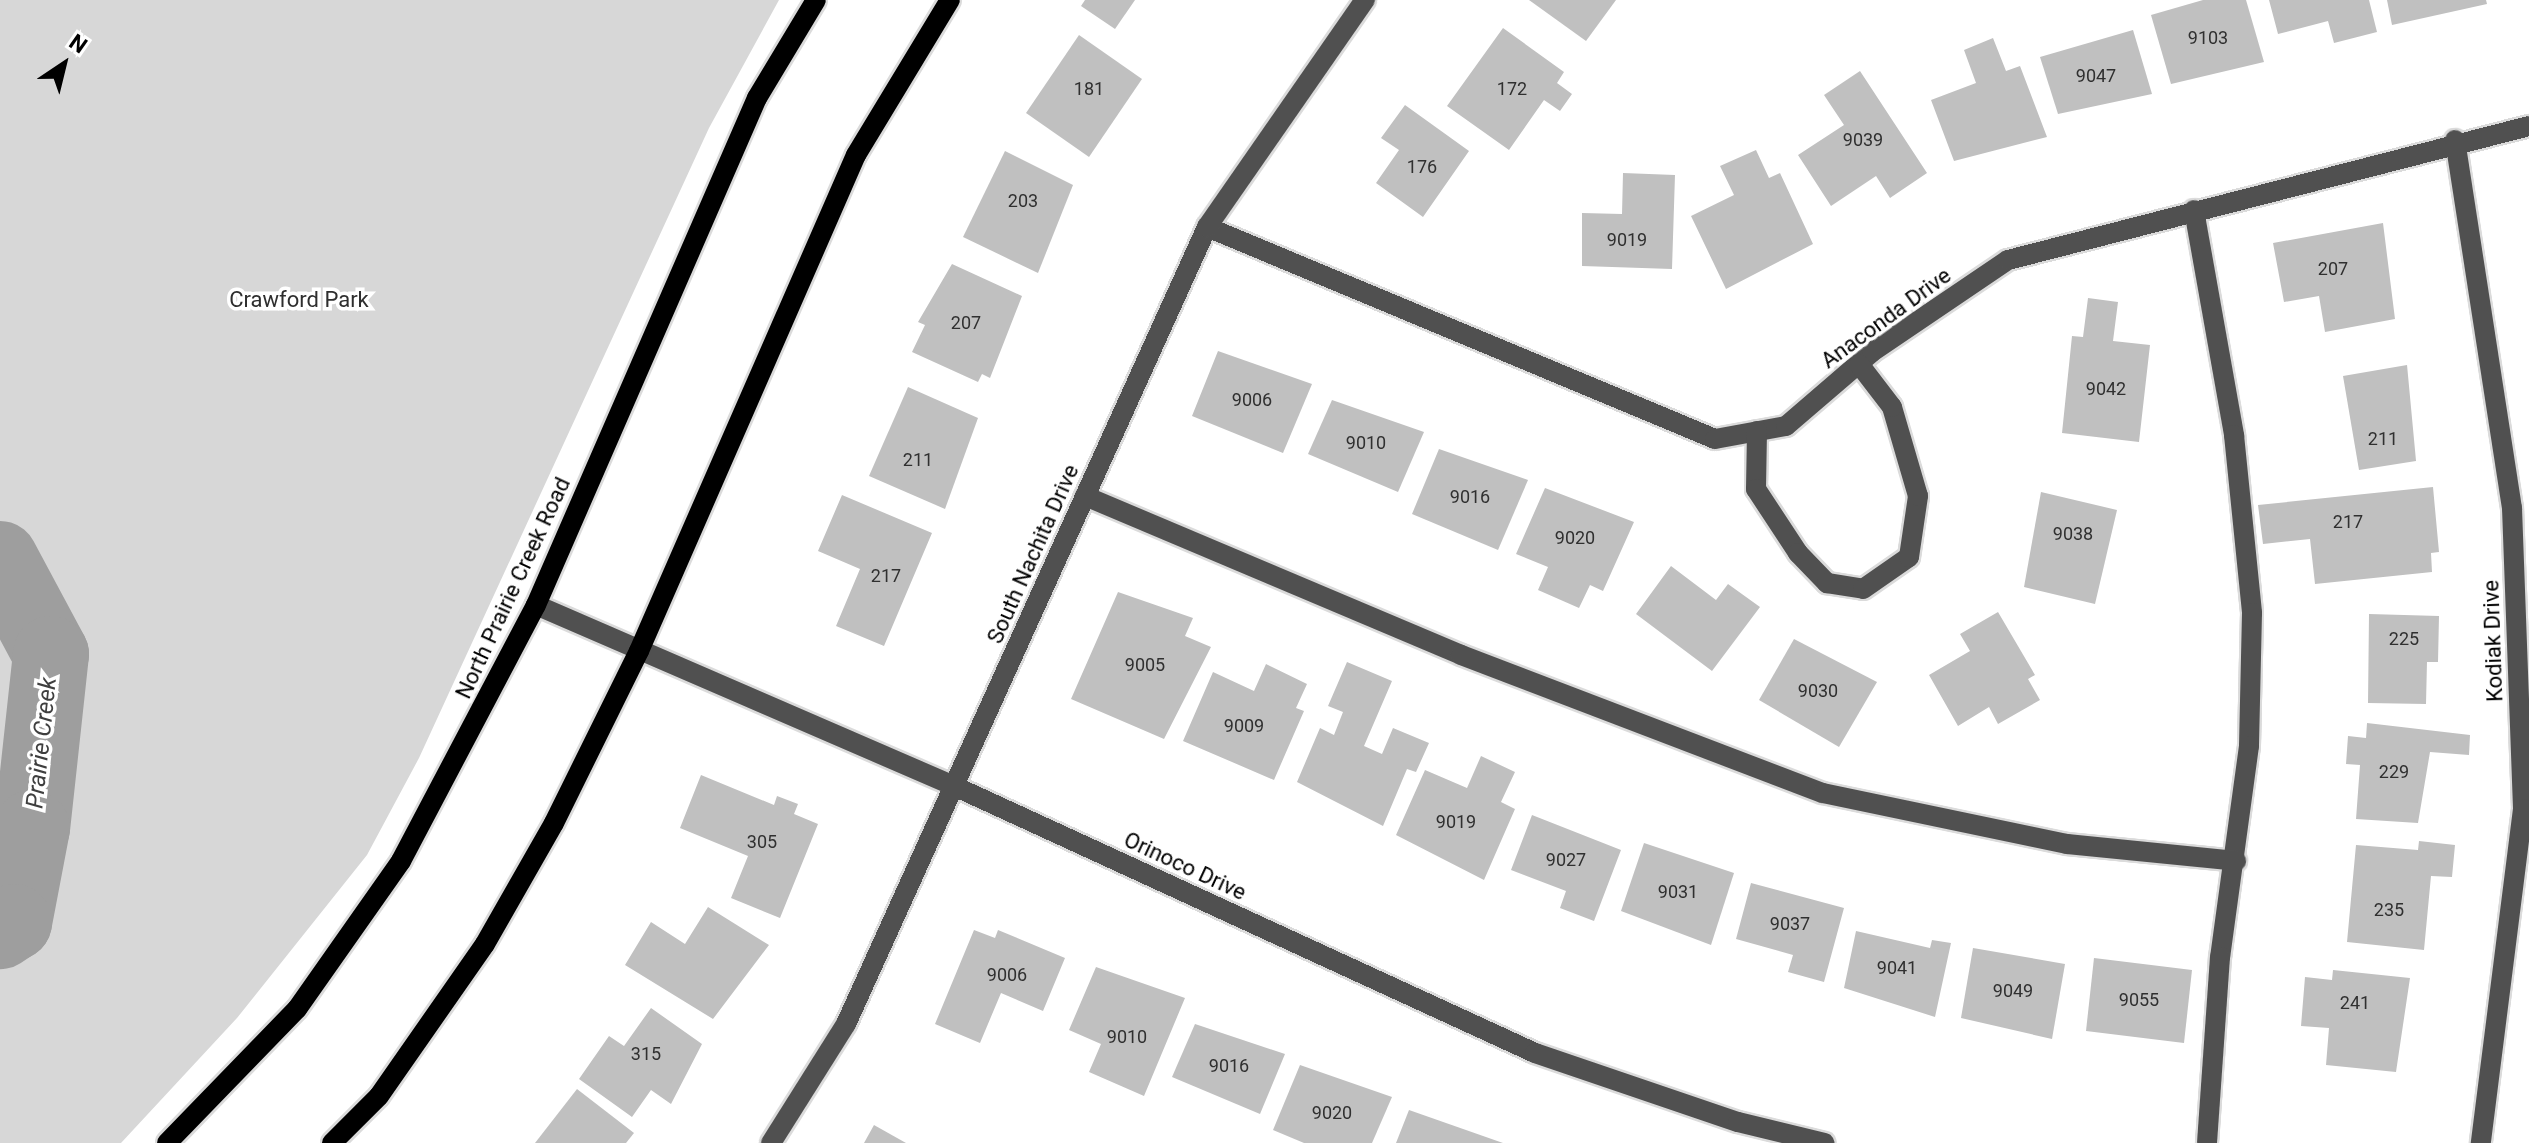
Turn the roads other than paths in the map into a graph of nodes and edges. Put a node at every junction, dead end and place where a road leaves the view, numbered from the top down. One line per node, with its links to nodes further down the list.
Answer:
1 (816, 0): 11 (main road, North Prairie Creek Road)
2 (950, 0): 12 (main road)
3 (1365, 0): 7 (street, South Nachita Drive)
4 (2529, 126): 5 (street, Anaconda Drive)
5 (2455, 140): 6 (street, Anaconda Drive); 20 (street, Kodiak Drive)
6 (2194, 210): 8 (street, Anaconda Drive); 14 (street)
7 (1207, 227): 9 (street, Anaconda Drive); 10 (street, South Nachita Drive)
8 (1859, 364): 9 (street, Anaconda Drive); 9 (street)
9 (1757, 431)
10 (1085, 496): 13 (street, South Nachita Drive); 14 (street)
11 (536, 605): 12 (street, Orinoco Drive); 15 (main road, North Prairie Creek Road)
12 (639, 651): 13 (street, Orinoco Drive); 16 (main road)
13 (954, 786): 17 (street, South Nachita Drive); 18 (street, Orinoco Drive)
14 (2236, 861): 19 (street)
15 (167, 1143)
16 (332, 1143)
17 (771, 1143)
18 (1824, 1143)
19 (2207, 1143)
20 (2481, 1143)

